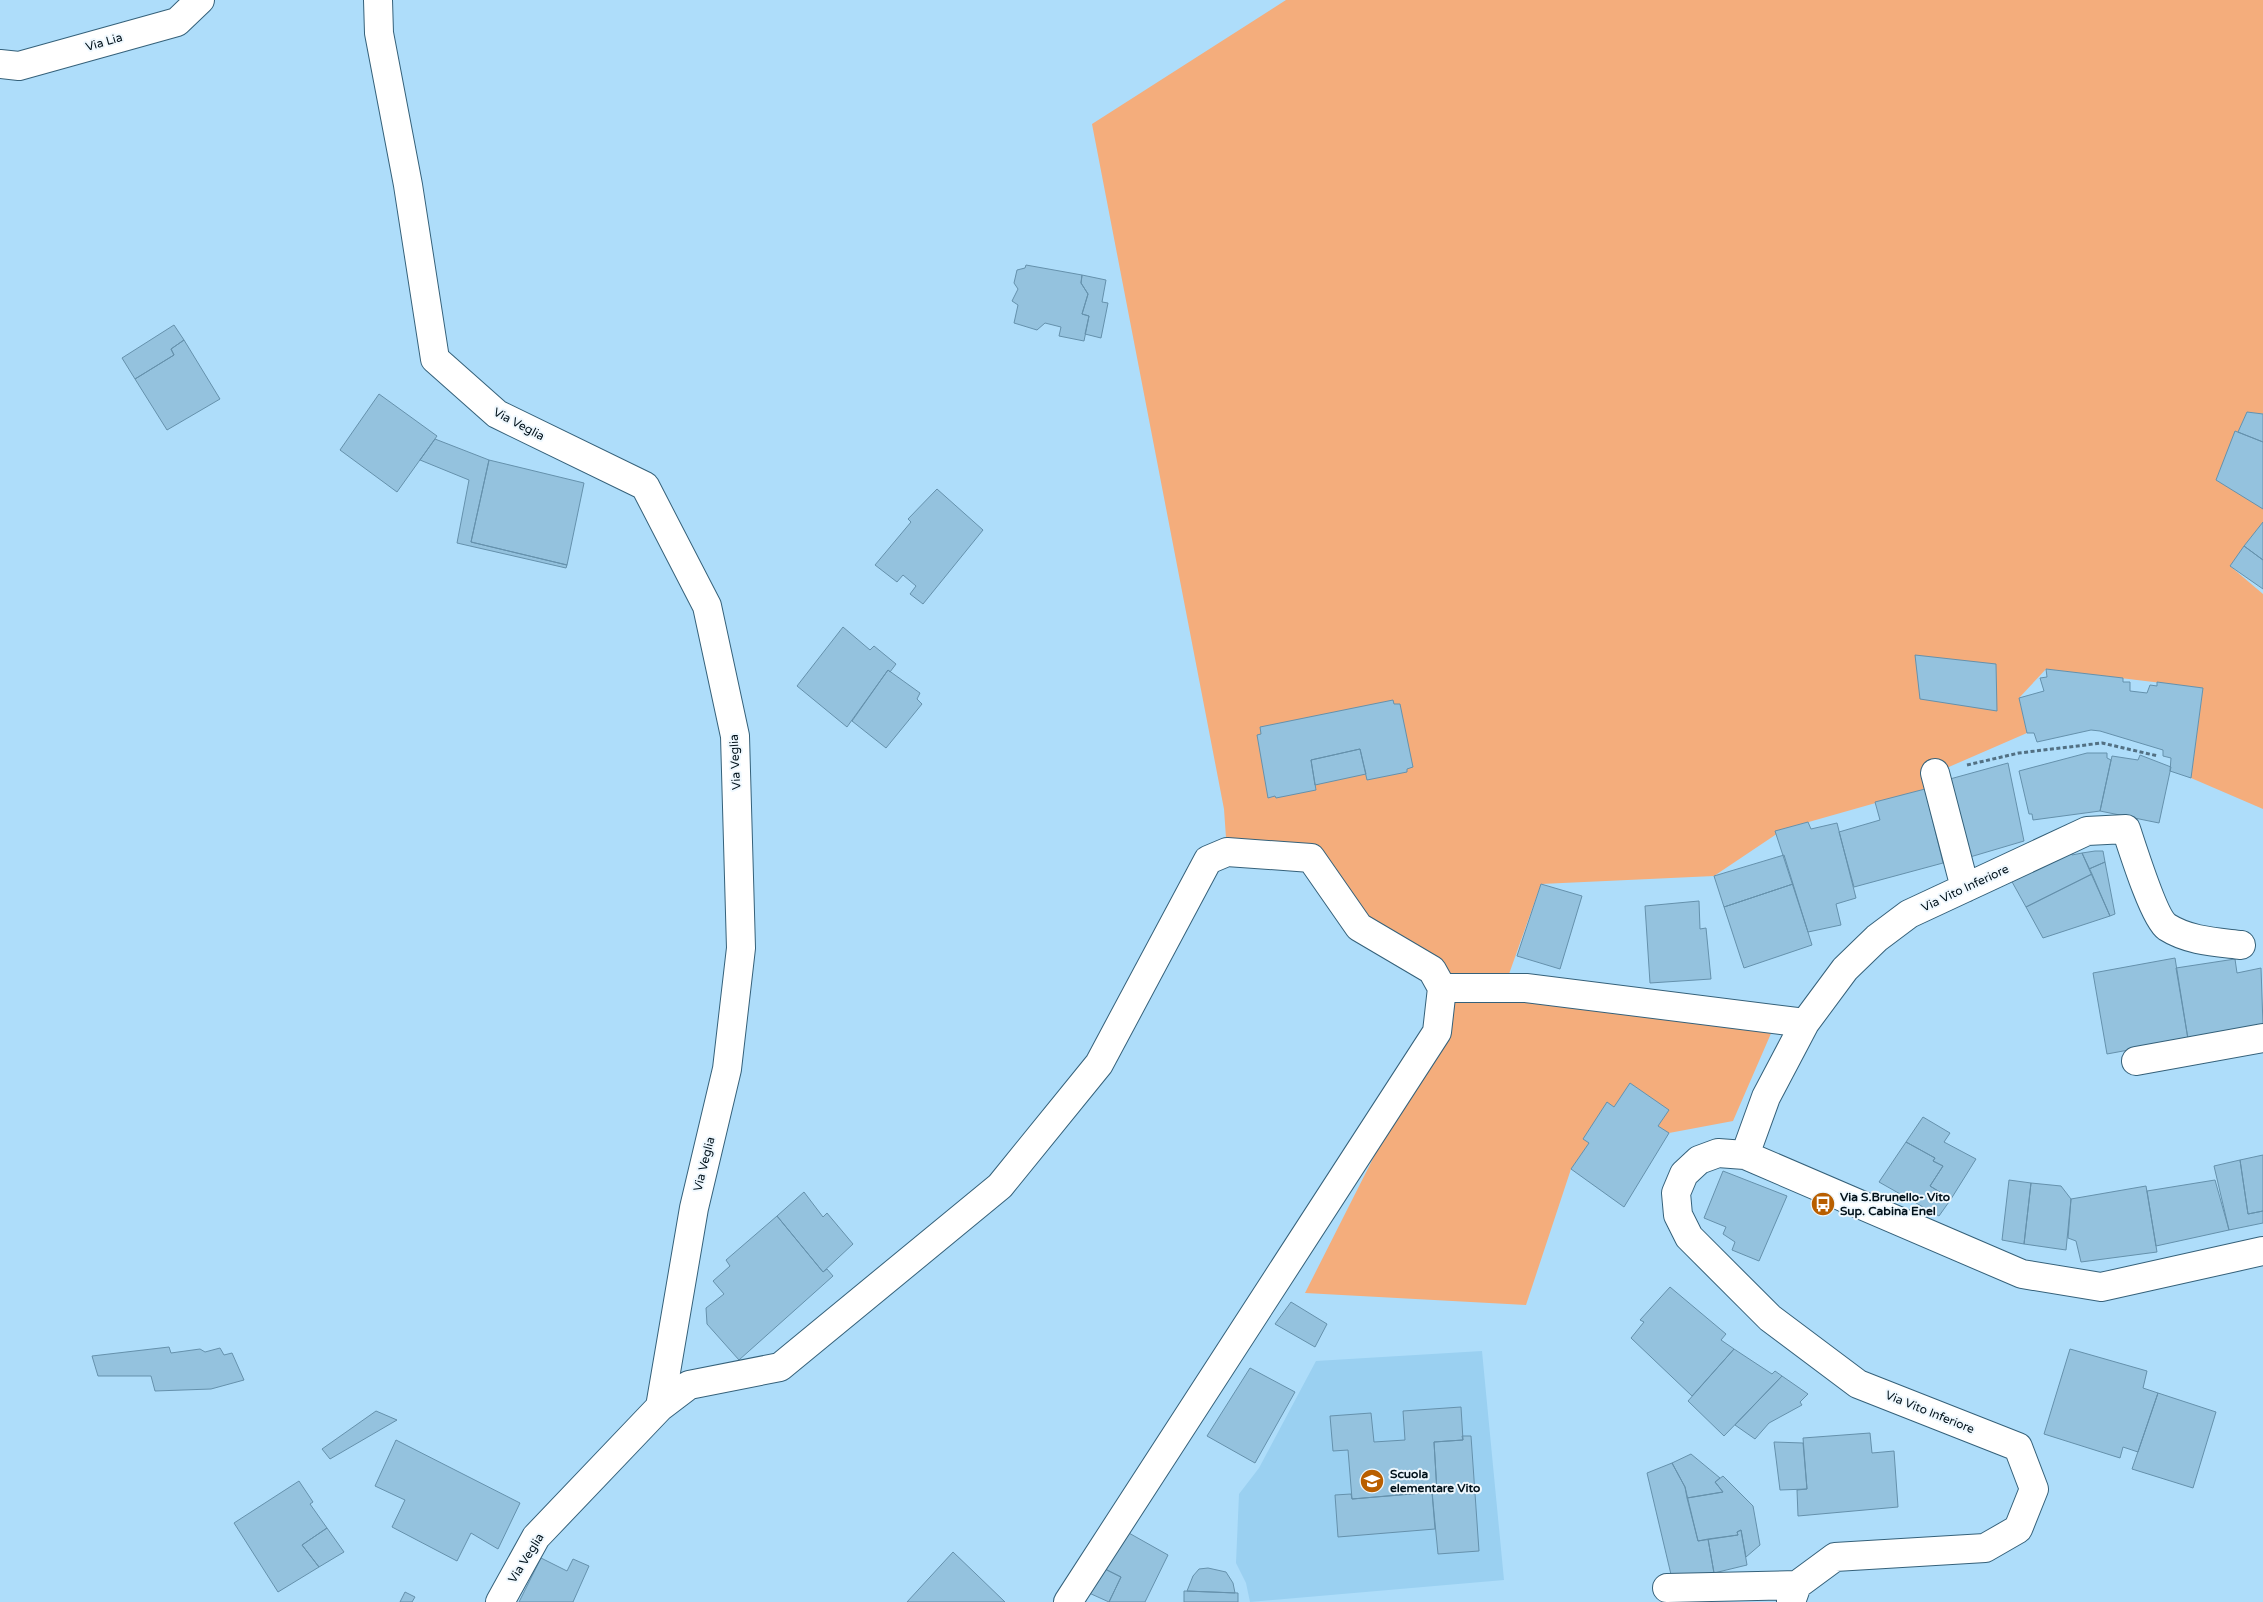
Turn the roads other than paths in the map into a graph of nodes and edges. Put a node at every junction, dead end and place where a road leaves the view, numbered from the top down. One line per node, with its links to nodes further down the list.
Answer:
1 (200, 0): 3 (street, Via Lia)
2 (378, 0): 13 (street, Via Veglia)
3 (0, 64)
4 (1935, 772): 5 (street)
5 (1965, 888): 6 (street, Via Vito Inferiore); 8 (street, Via Vito Inferiore)
6 (2241, 945)
7 (1442, 988): 8 (street); 13 (street); 17 (street)
8 (1806, 1023): 11 (street, Via Vito Inferiore)
9 (2263, 1038): 10 (street)
10 (2136, 1061)
11 (1745, 1155): 12 (street, Via Vito Inferiore); 15 (street, Via Vito Inferiore)
12 (2263, 1251)
13 (660, 1407): 16 (street, Via Veglia)
14 (1667, 1588): 15 (street)
15 (1794, 1593)
16 (500, 1602)
17 (1068, 1602)

